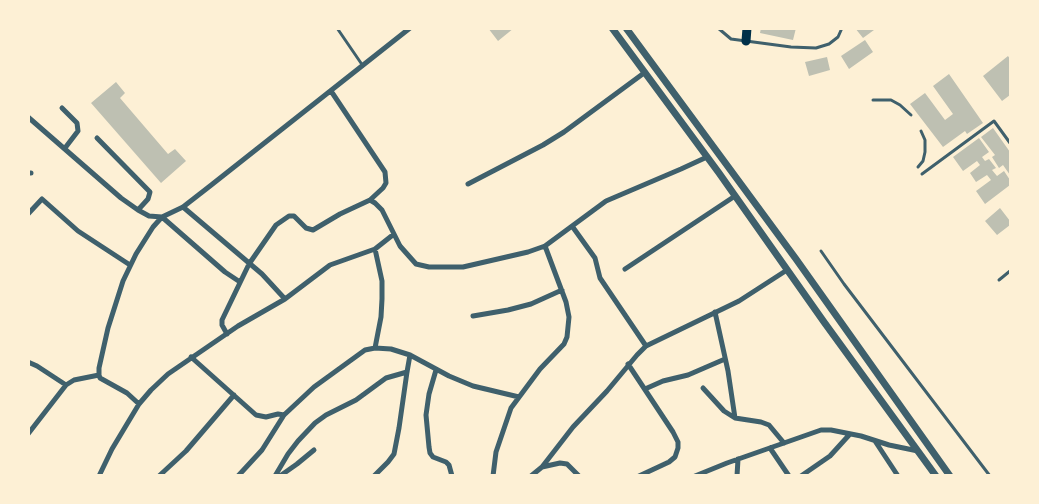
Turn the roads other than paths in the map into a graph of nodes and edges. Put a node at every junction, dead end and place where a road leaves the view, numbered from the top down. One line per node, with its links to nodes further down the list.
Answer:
1 (337, 28): 9 (lane)
2 (411, 28): 9 (street)
3 (612, 28): 10 (street)
4 (626, 28): 91 (street)
5 (718, 28): 8 (lane)
6 (747, 28): 8 (main road)
7 (842, 28): 8 (lane)
8 (746, 41)
9 (363, 67): 11 (street)
10 (644, 73): 20 (street); 23 (street)
11 (331, 91): 25 (street); 26 (street)
12 (873, 100): 14 (lane)
13 (62, 108): 19 (street)
14 (911, 115)
15 (28, 117): 19 (street)
16 (921, 131): 21 (lane)
17 (97, 138): 27 (street)
18 (1011, 143): 22 (lane)
19 (65, 148): 27 (street)
20 (707, 157): 24 (street); 30 (street)
21 (918, 167)
22 (922, 174)
23 (468, 184)
24 (735, 196): 37 (street); 38 (street)
25 (370, 200): 31 (street); 35 (street)
26 (183, 207): 29 (street); 35 (street)
27 (138, 210): 29 (street)
28 (28, 213): 36 (street)
29 (162, 217): 36 (street); 41 (street)
30 (572, 226): 32 (street); 47 (street)
31 (394, 234): 32 (street); 33 (street)
32 (545, 246): 42 (street)
33 (375, 249): 43 (street); 48 (street)
34 (821, 251): 92 (lane)
35 (249, 264): 41 (street); 43 (street)
36 (130, 265): 56 (street)
37 (625, 268)
38 (787, 270): 44 (street); 71 (street)
39 (1011, 271): 40 (lane)
40 (999, 280)
41 (240, 282): 46 (street)
42 (562, 290): 45 (street); 61 (street)
43 (285, 299): 46 (street)
44 (715, 312): 47 (street); 51 (street)
45 (473, 316)
46 (227, 334): 50 (street)
47 (646, 346): 53 (street)
48 (375, 348): 49 (street); 63 (street)
49 (410, 355): 54 (street); 55 (street)
50 (191, 357): 60 (street); 62 (street)
51 (726, 359): 59 (street); 64 (street)
52 (28, 362): 57 (street)
53 (628, 364): 59 (street); 73 (street)
54 (436, 370): 61 (street); 80 (street)
55 (407, 372): 77 (street); 79 (street)
56 (99, 375): 57 (street); 62 (street)
57 (66, 385): 65 (street)
58 (703, 388): 64 (street)
59 (645, 389): 84 (street)
60 (234, 395): 63 (street); 75 (street)
61 (519, 397): 81 (street)
62 (139, 404): 74 (street)
63 (284, 415): 76 (street)
64 (735, 418): 68 (street)
65 (28, 434)
66 (850, 434): 67 (street); 68 (street); 88 (street)
67 (876, 441): 71 (street); 89 (street)
68 (784, 443): 69 (street)
69 (770, 448): 72 (street); 87 (street)
70 (314, 450): 78 (street)
71 (918, 451): 90 (street)
72 (738, 459): 85 (street); 86 (street)
73 (542, 466): 82 (street); 83 (street)
74 (99, 476)
75 (159, 476)
76 (238, 476)
77 (275, 476)
78 (280, 476)
79 (374, 476)
80 (452, 476)
81 (493, 476)
82 (531, 476)
83 (579, 476)
84 (639, 476)
85 (695, 476)
86 (737, 476)
87 (789, 476)
88 (801, 476)
89 (898, 476)
90 (936, 476)
91 (950, 476)
92 (990, 476)

